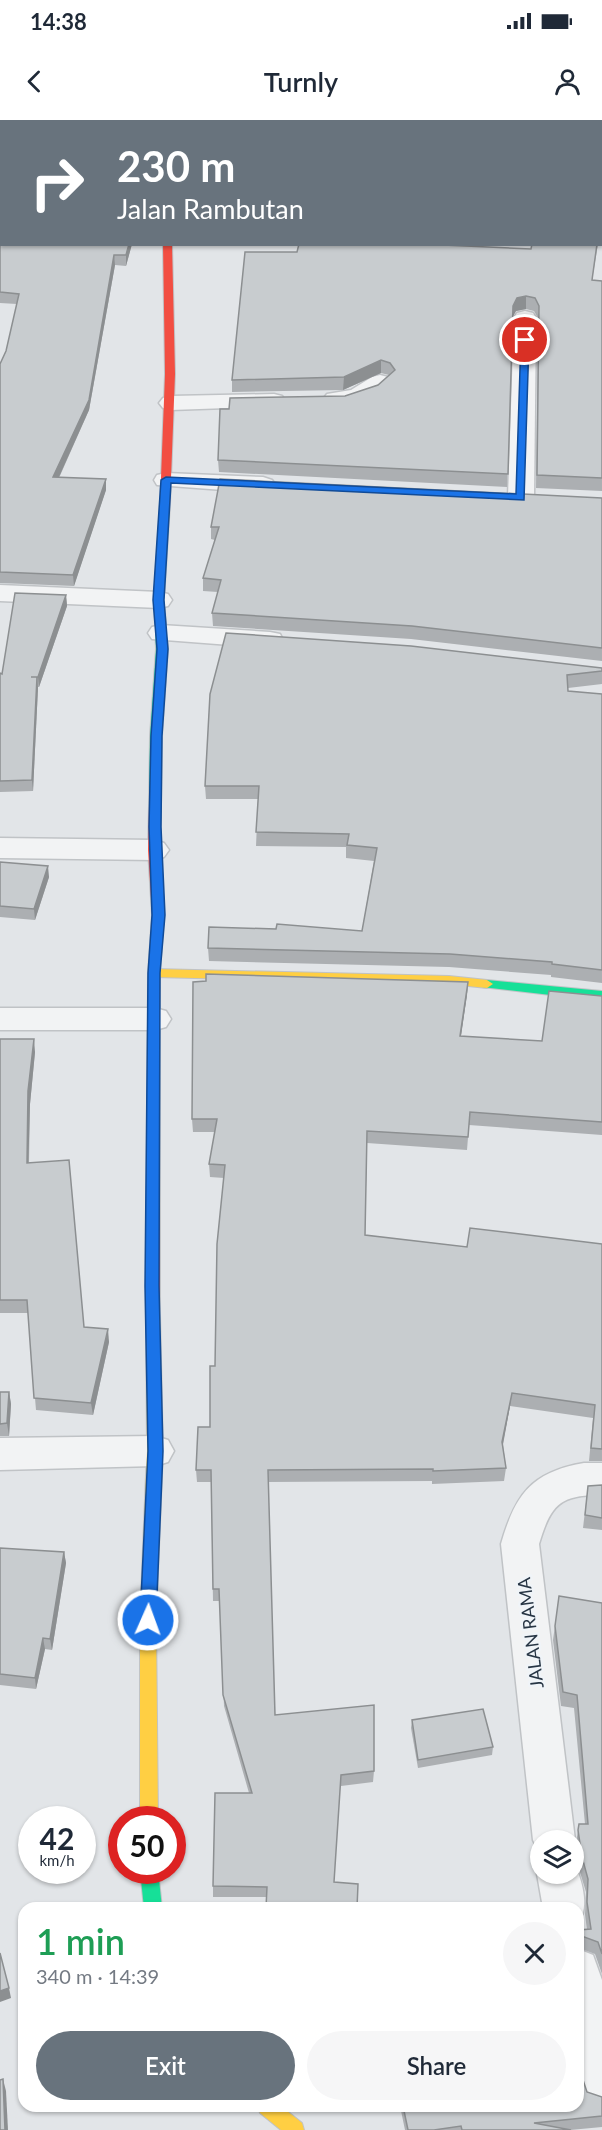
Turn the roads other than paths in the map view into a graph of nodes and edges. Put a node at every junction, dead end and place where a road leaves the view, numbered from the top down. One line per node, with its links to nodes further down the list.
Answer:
1 (167, 246): 4 (main road)
2 (525, 318): 7 (street)
3 (380, 382): 4 (street)
4 (171, 403): 5 (main road)
5 (166, 480): 6 (street); 9 (main road)
6 (284, 486)
7 (521, 497)
8 (0, 593): 9 (street)
9 (159, 600): 10 (main road)
10 (161, 633): 11 (street); 13 (main road)
11 (292, 641)
12 (0, 848): 13 (street)
13 (154, 850): 14 (main road)
14 (154, 973): 15 (main road); 16 (main road)
15 (602, 996)
16 (155, 1018): 17 (street); 18 (main road)
17 (0, 1019)
18 (155, 1451): 19 (street); 21 (main road)
19 (0, 1454)
20 (602, 1479): 22 (street, JALAN RAMA)
21 (149, 1806)
22 (553, 1830)
23 (150, 1884): 25 (main road)
24 (560, 1884): 26 (street)
25 (152, 1902)
26 (563, 1902)
27 (584, 1999): 28 (street)
28 (602, 2086)
29 (274, 2112): 30 (main road)
30 (295, 2130)

